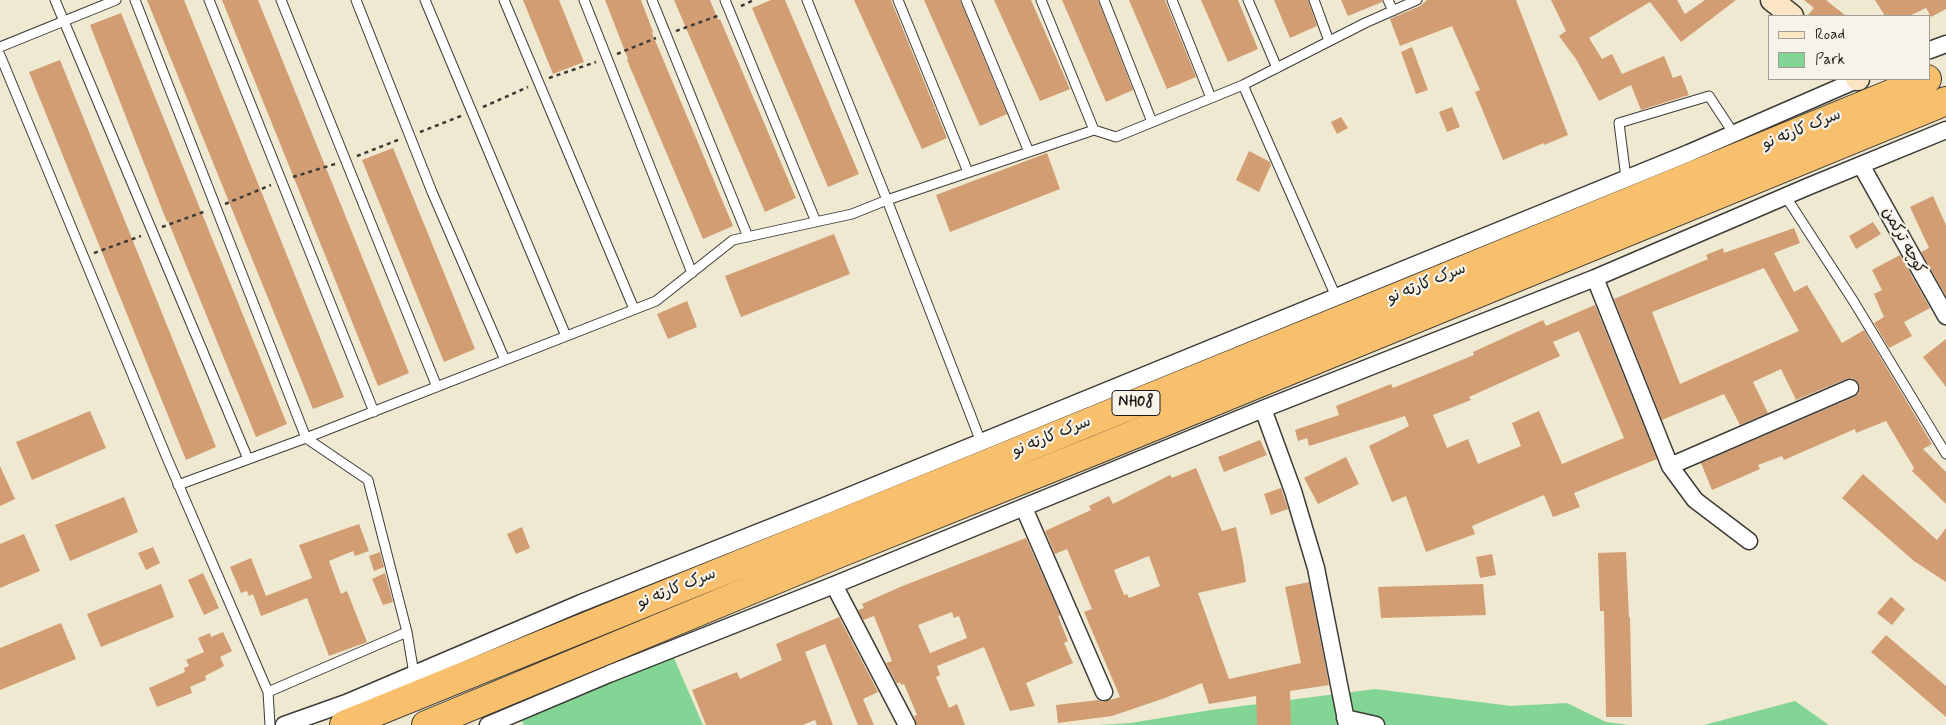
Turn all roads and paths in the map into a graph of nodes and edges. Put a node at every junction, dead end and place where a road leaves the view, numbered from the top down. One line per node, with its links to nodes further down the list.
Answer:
1 (55, 0): 25 (lane)
2 (116, 0): 25 (lane)
3 (135, 0): 63 (lane)
4 (209, 0): 62 (lane)
5 (281, 0): 59 (lane)
6 (356, 0): 58 (lane)
7 (425, 0): 57 (lane)
8 (504, 0): 54 (lane)
9 (584, 0): 51 (lane)
10 (652, 0): 50 (lane)
11 (725, 0): 49 (lane)
12 (806, 0): 48 (lane)
13 (898, 0): 45 (lane)
14 (966, 0): 43 (lane)
15 (1041, 0): 40 (lane)
16 (1104, 0): 39 (lane)
17 (1172, 0): 37 (lane)
18 (1248, 0): 31 (lane)
19 (1314, 0): 26 (lane)
20 (1388, 0): 23 (lane)
21 (1418, 0): 23 (lane)
22 (1772, 0): 24 (street)
23 (1393, 11): 26 (lane)
24 (1791, 15)
25 (64, 21): 28 (lane); 66 (lane)
26 (1329, 41): 31 (lane)
27 (1946, 44): 29 (street)
28 (0, 47)
29 (1931, 50)
30 (0, 54): 68 (lane)
31 (1277, 68): 36 (lane)
32 (1946, 71): 33 (highway, سرک کارته نو / NH08)
33 (1931, 77)
34 (1856, 80): 42 (street)
35 (1923, 80): 53 (highway, سرک کارته نو / NH08)
36 (1243, 85): 37 (lane); 56 (lane)
37 (1210, 98): 39 (lane)
38 (1946, 101): 53 (highway, NH08)
39 (1152, 122): 40 (lane)
40 (1094, 130): 43 (lane)
41 (1946, 130): 44 (street)
42 (1734, 134): 46 (street); 46 (lane)
43 (1029, 152): 45 (lane)
44 (1861, 165): 47 (street); 55 (street, کوچه ترکمن)
45 (968, 172): 48 (lane)
46 (1626, 178): 56 (street)
47 (1786, 196): 52 (street); 65 (lane)
48 (887, 200): 49 (lane); 64 (lane)
49 (816, 222): 50 (lane)
50 (748, 237): 51 (lane)
51 (692, 273): 54 (lane)
52 (1595, 278): 61 (street); 67 (street)
53 (1418, 303): 56 (highway, NH08)
54 (634, 309): 57 (lane)
55 (1946, 316)
56 (1349, 322): 64 (street); 73 (highway, سرک کارته نو / NH08); 76 (highway, NH08)
57 (566, 336): 58 (lane)
58 (505, 360): 59 (lane)
59 (437, 387): 62 (lane)
60 (1850, 388): 67 (street)
61 (1264, 409): 69 (street); 77 (street)
62 (374, 412): 63 (lane)
63 (306, 438): 66 (lane); 72 (lane)
64 (981, 442): 73 (street)
65 (1946, 454)
66 (248, 459): 68 (lane)
67 (1670, 466): 70 (street)
68 (178, 485): 74 (lane)
69 (1024, 508): 71 (street); 75 (street)
70 (1749, 541)
71 (834, 585): 81 (street); 82 (street)
72 (407, 632): 73 (lane); 74 (lane)
73 (425, 682): 76 (highway); 79 (street); 80 (highway, سرک کارته نو / NH08)
74 (268, 692): 78 (lane)
75 (1104, 692)
76 (438, 720)
77 (1346, 721): 83 (street)
78 (270, 725)
79 (284, 725)
80 (344, 725)
81 (488, 725)
82 (907, 725)
83 (1376, 725)

